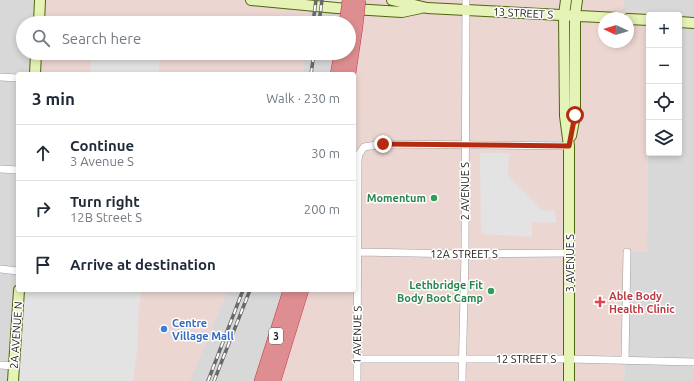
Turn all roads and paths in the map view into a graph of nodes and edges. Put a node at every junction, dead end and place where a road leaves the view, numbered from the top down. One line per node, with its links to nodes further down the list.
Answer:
1 (40, 0): 12 (street)
2 (251, 0): 9 (street, 13 STREET S)
3 (349, 0): 13 (highway, bridge)
4 (360, 0): 14 (highway, bridge)
5 (392, 0): 9 (street, 13 STREET S)
6 (566, 0): 10 (street, 3 AVENUE S)
7 (577, 0): 11 (street, 3 AVENUE S)
8 (466, 5): 9 (street, 13 STREET S); 10 (street, 13 STREET S); 28 (street, 2 AVENUE S)
9 (427, 8)
10 (564, 14): 11 (street, 13 STREET S); 29 (street, 3 AVENUE S)
11 (575, 15): 15 (street, 13 STREET S); 29 (street, 3 AVENUE S)
12 (39, 16)
13 (350, 16)
14 (354, 16)
15 (598, 17)
16 (634, 19): 17 (street)
17 (646, 20)
18 (682, 22): 19 (street)
19 (694, 23)
20 (36, 60): 23 (street)
21 (340, 60): 24 (highway)
22 (350, 60): 25 (highway)
23 (35, 72)
24 (338, 72)
25 (349, 72)
26 (0, 76): 27 (street)
27 (16, 78)
28 (465, 145): 29 (street); 32 (street, 1 AVENUE S); 35 (street, 2 AVENUE S)
29 (569, 146): 34 (street, 3 AVENUE S)
30 (0, 169): 31 (street)
31 (16, 170)
32 (358, 252): 35 (street, 12A STREET S); 43 (street, 1 AVENUE S)
33 (627, 252): 46 (street)
34 (570, 253): 35 (street, 12A STREET S); 45 (street, 3 AVENUE S)
35 (465, 254): 44 (street, 2 AVENUE S)
36 (0, 269): 37 (street)
37 (16, 271)
38 (19, 292): 49 (street, 2A AVENUE N)
39 (289, 292): 42 (highway, 3)
40 (301, 292): 41 (highway, 3)
41 (293, 323): 53 (highway, 3); 54 (highway)
42 (273, 344): 51 (highway); 52 (highway, 3)
43 (357, 359): 44 (street, 12 STREET S); 55 (street, 1 AVENUE S)
44 (462, 359): 45 (street, 12 STREET S); 56 (street, 2 AVENUE S)
45 (569, 359): 46 (street, 12 STREET S); 57 (street, 3 AVENUE S)
46 (624, 360): 47 (street, 12 STREET S)
47 (694, 362)
48 (0, 365): 49 (street)
49 (14, 366): 50 (street, 2A AVENUE N)
50 (13, 381)
51 (257, 381)
52 (261, 381)
53 (274, 381)
54 (278, 381)
55 (357, 381)
56 (462, 381)
57 (569, 381)

